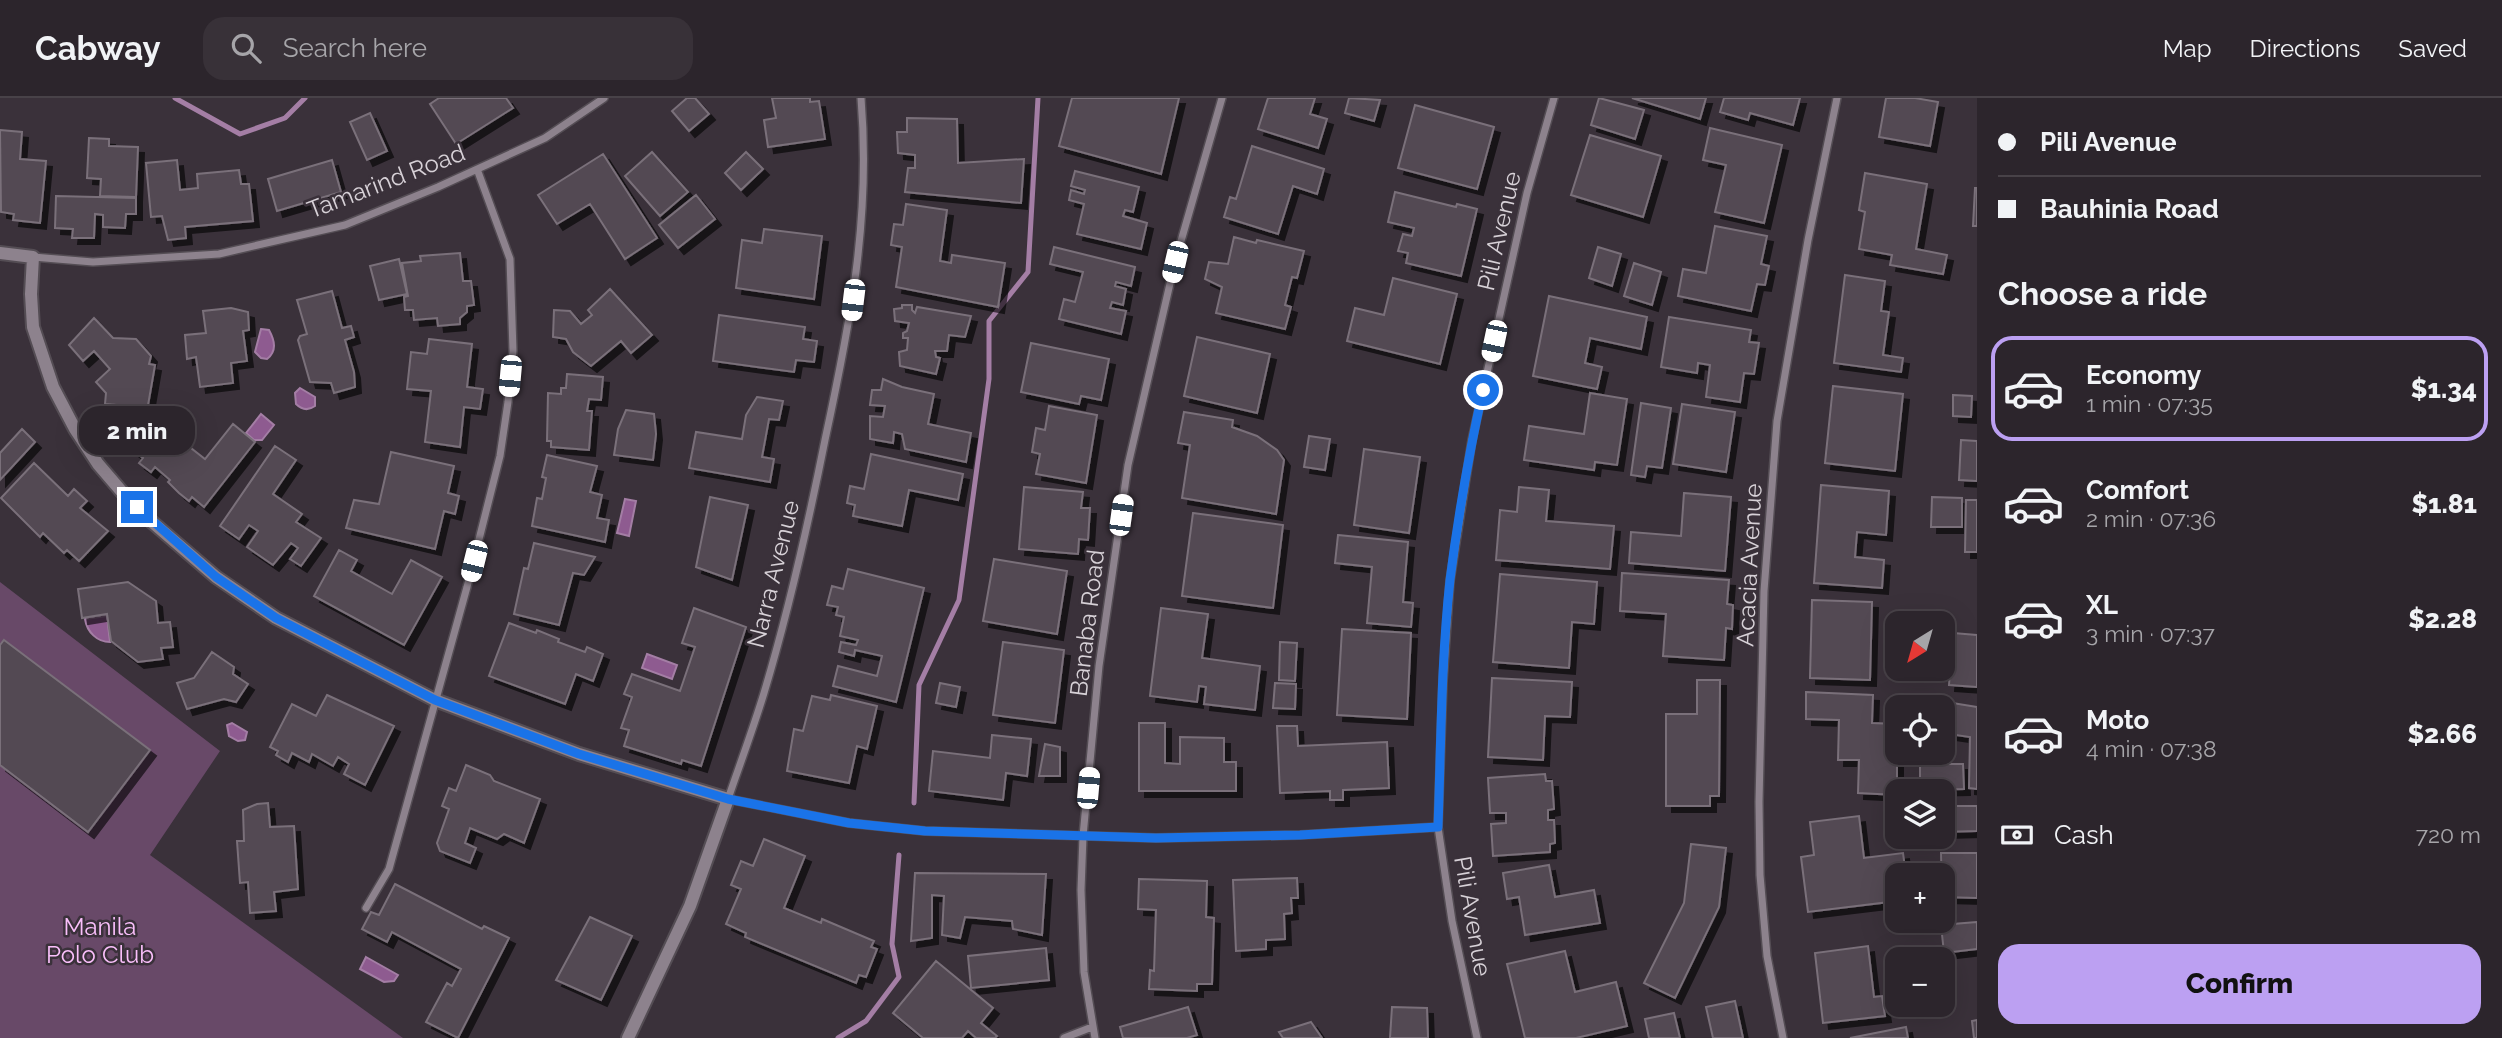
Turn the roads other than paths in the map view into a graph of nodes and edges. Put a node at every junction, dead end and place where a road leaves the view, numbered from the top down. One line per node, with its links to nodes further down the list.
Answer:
1 (604, 98): 6 (street, Tamarind Road)
2 (861, 98): 10 (street, Narra Avenue)
3 (1222, 98): 12 (street, Banaba Road)
4 (1554, 98): 11 (street, Pili Avenue)
5 (1836, 98): 19 (street, Acacia Avenue)
6 (477, 169): 8 (street, Tamarind Road); 9 (street)
7 (0, 253): 8 (street, Tamarind Road)
8 (33, 257): 9 (street)
9 (435, 700): 10 (street); 13 (street)
10 (728, 799): 12 (street); 15 (street, Narra Avenue)
11 (1438, 827): 12 (street); 18 (street, Pili Avenue)
12 (1083, 836): 14 (street, Banaba Road)
13 (366, 908)
14 (1092, 1027): 16 (street); 17 (street, Banaba Road)
15 (628, 1038)
16 (1064, 1038)
17 (1094, 1038)
18 (1477, 1038)
19 (1783, 1038)

